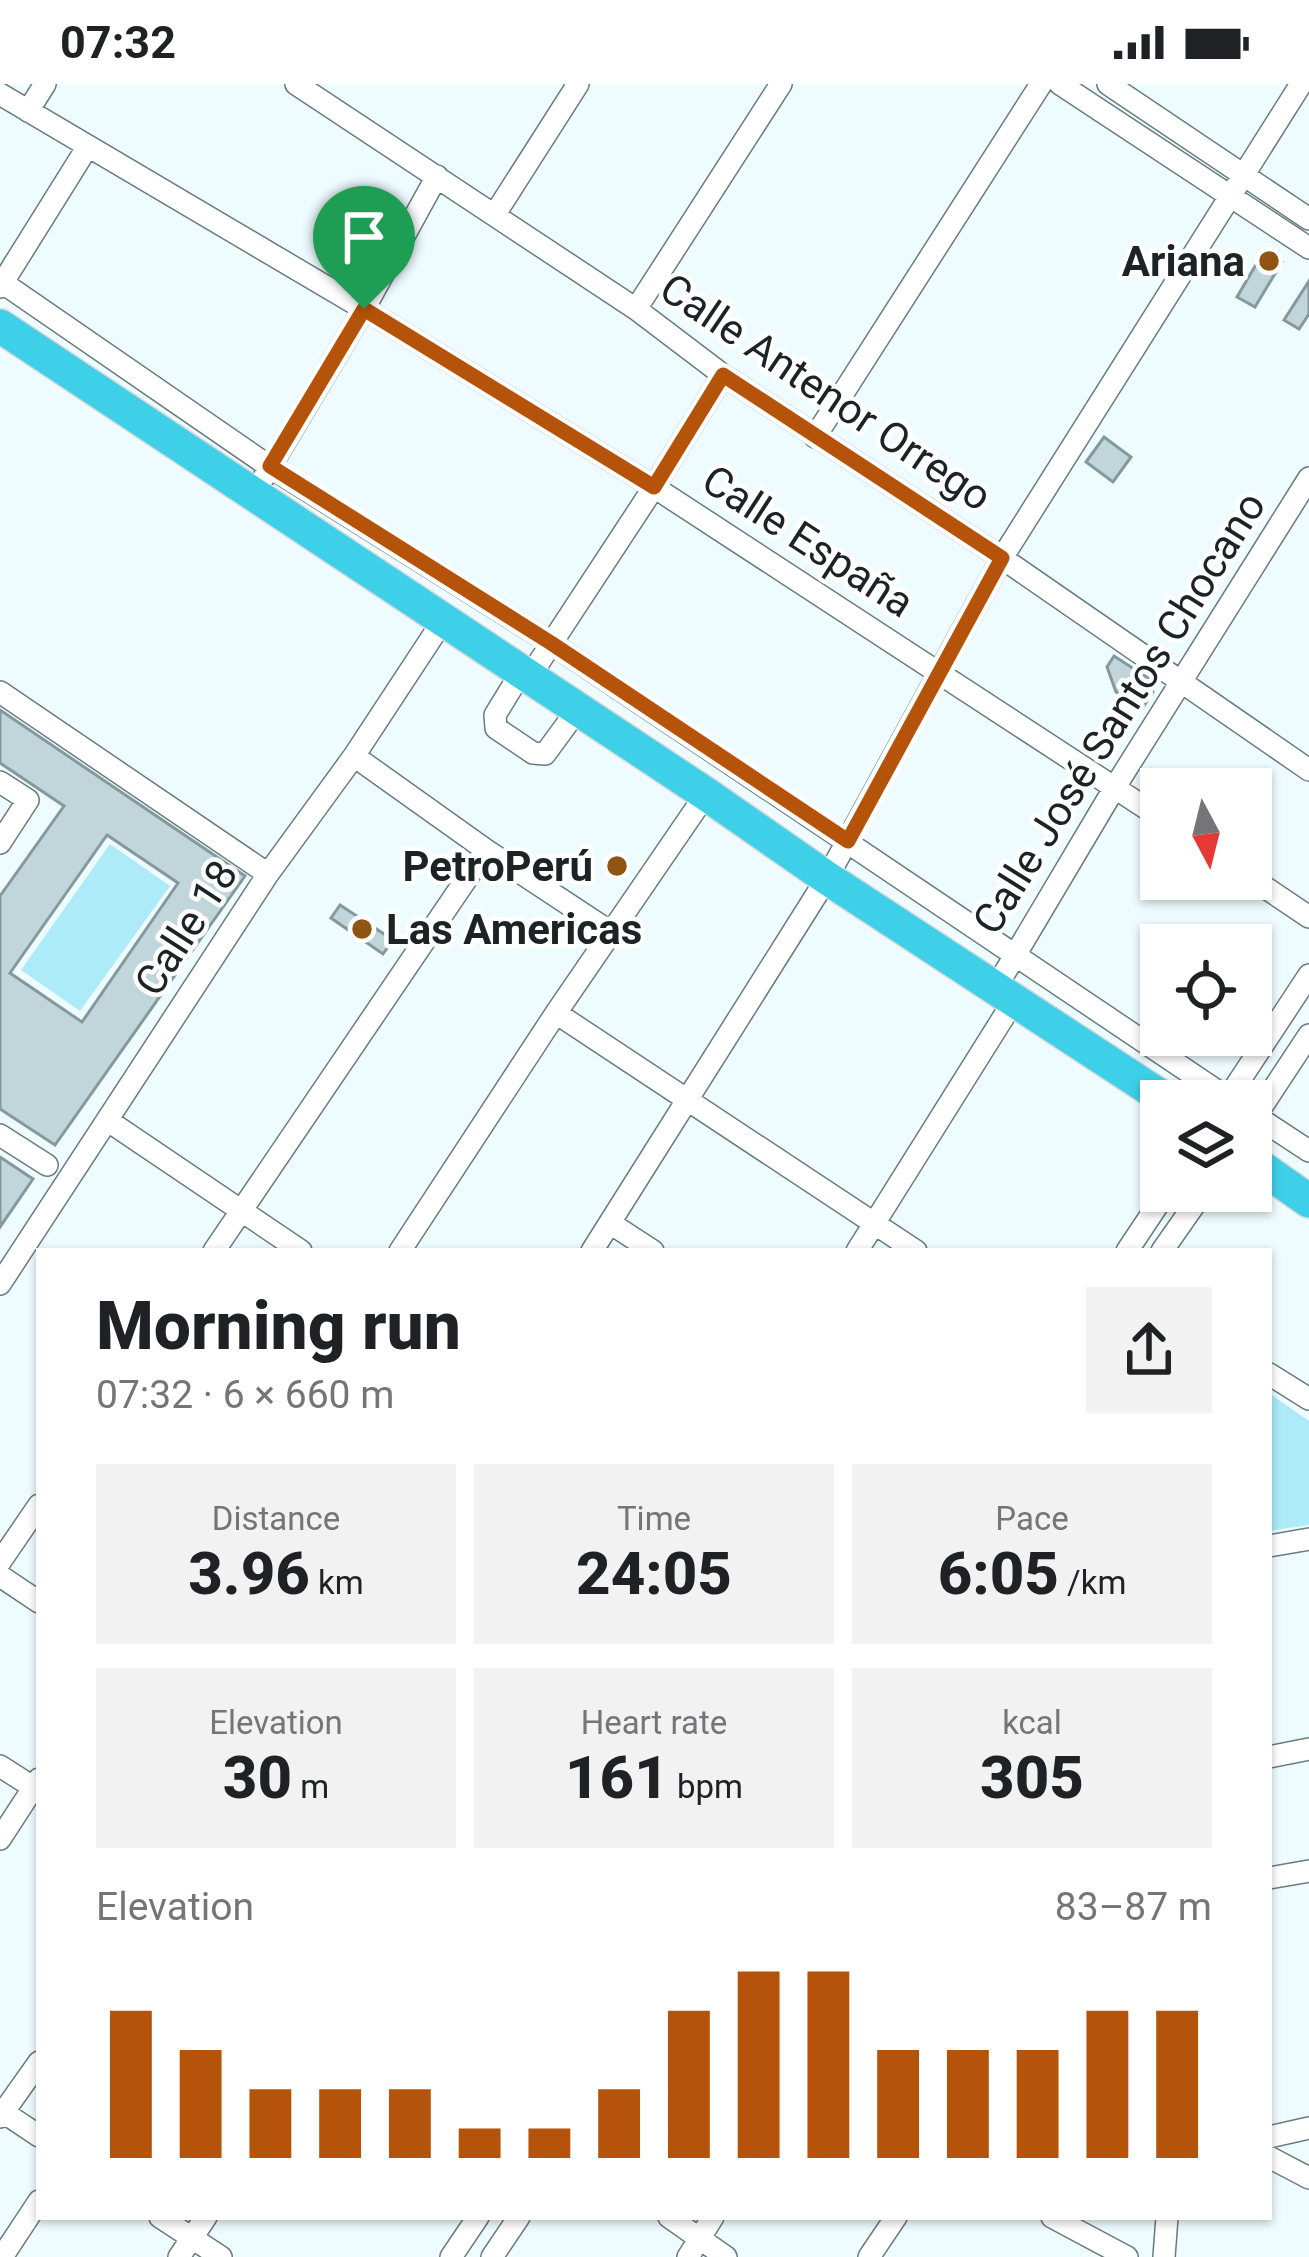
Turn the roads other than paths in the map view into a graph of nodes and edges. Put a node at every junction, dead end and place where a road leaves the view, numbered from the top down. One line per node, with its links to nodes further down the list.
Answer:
1 (45, 84): 10 (street)
2 (296, 84): 13 (street, Calle Antenor Orrego)
3 (578, 84): 15 (street)
4 (782, 84): 20 (street)
5 (1041, 84): 23 (street)
6 (1060, 84): 14 (street)
7 (1108, 84): 12 (street)
8 (1301, 84): 12 (street)
9 (0, 94): 10 (street, Calle España)
10 (28, 111): 11 (street, Calle España)
11 (88, 146): 18 (street); 19 (street, Calle España)
12 (1243, 174): 14 (street); 16 (street)
13 (436, 176): 15 (street, Calle Antenor Orrego); 19 (street)
14 (1230, 196): 17 (street); 27 (street)
15 (495, 214): 20 (street, Calle Antenor Orrego)
16 (1309, 219)
17 (1309, 248)
18 (1, 284): 25 (street)
19 (364, 309): 25 (street); 26 (street, Calle España)
20 (636, 309): 22 (street, Calle Antenor Orrego)
21 (0, 326): 25 (highway)
22 (723, 375): 23 (street, Calle Antenor Orrego); 26 (street)
23 (815, 437): 27 (street, Calle Antenor Orrego)
24 (1309, 478): 32 (street, Calle José Santos Chocano)
25 (262, 480): 28 (highway); 29 (street)
26 (654, 487): 29 (street); 30 (street, Calle España)
27 (1002, 558): 30 (street); 32 (street, Calle Antenor Orrego)
28 (445, 620): 31 (highway); 35 (street, Calle 18)
29 (551, 643): 31 (street); 41 (street)
30 (939, 673): 38 (street, Calle España); 41 (street)
31 (525, 674): 34 (highway); 34 (street)
32 (1182, 681): 36 (street, Calle Antenor Orrego); 38 (street, Calle José Santos Chocano)
33 (0, 692): 44 (street)
34 (578, 709): 39 (highway)
35 (354, 756): 43 (street); 44 (street, Calle 18)
36 (1309, 770)
37 (0, 782): 42 (street)
38 (1115, 787): 40 (street, Calle España); 49 (street, Calle José Santos Chocano)
39 (706, 794): 45 (highway); 48 (street)
40 (1140, 804)
41 (848, 841): 45 (street); 49 (street)
42 (0, 843)
43 (487, 850): 48 (street); 66 (street)
44 (268, 874): 59 (street, Calle 18)
45 (827, 878): 51 (highway); 58 (street)
46 (1272, 892): 47 (street)
47 (1309, 917)
48 (612, 933): 52 (street)
49 (1016, 954): 51 (street, Calle José Santos Chocano); 54 (street)
50 (1309, 975): 55 (street)
51 (1004, 995): 56 (highway); 70 (street, Calle José Santos Chocano)
52 (556, 1013): 58 (street); 73 (street)
53 (1309, 1035): 57 (street)
54 (1200, 1080)
55 (1242, 1080)
56 (1140, 1083)
57 (1272, 1089)
58 (688, 1100): 69 (street); 70 (street)
59 (107, 1120): 66 (street); 80 (street, Calle 18)
60 (1272, 1129): 62 (street)
61 (0, 1135): 63 (street)
62 (1309, 1151)
63 (47, 1165)
64 (1272, 1175): 65 (highway)
65 (1309, 1201)
66 (242, 1211): 71 (street); 72 (street)
67 (1153, 1212): 78 (street)
68 (1189, 1212): 79 (street)
69 (610, 1223): 74 (street); 75 (street)
70 (875, 1224): 76 (street, Calle José Santos Chocano); 77 (street)
71 (216, 1248)
72 (297, 1248)
73 (402, 1248)
74 (594, 1248)
75 (648, 1248)
76 (859, 1248)
77 (911, 1248)
78 (1129, 1248)
79 (1164, 1248)
80 (0, 1284)
81 (1272, 1376): 82 (street)
82 (1309, 1399)
83 (36, 1509): 86 (street)
84 (1309, 1539): 85 (street)
85 (1272, 1545)
86 (0, 1562)
87 (0, 1576): 88 (street)
88 (36, 1600)
89 (1309, 1749): 90 (street)
90 (1272, 1756)
91 (0, 1766): 92 (street)
92 (36, 1785)
93 (36, 1787): 94 (street)
94 (0, 1839)
95 (1309, 1870): 96 (street)
96 (1272, 1877)
97 (36, 2066): 98 (street)
98 (1, 2113): 100 (street)
99 (1309, 2128): 101 (street)
100 (36, 2134)
101 (1272, 2136)
102 (1272, 2158): 103 (street)
103 (1309, 2178)
104 (36, 2206): 116 (street)
105 (162, 2220): 114 (street)
106 (204, 2220): 114 (street)
107 (476, 2220): 118 (street)
108 (517, 2220): 119 (street)
109 (671, 2220): 115 (street)
110 (710, 2220): 115 (street)
111 (894, 2220): 121 (street)
112 (1058, 2220): 122 (street)
113 (1167, 2220): 123 (street)
114 (185, 2247): 117 (street)
115 (694, 2248): 120 (street)
116 (2, 2257)
117 (220, 2257)
118 (451, 2257)
119 (492, 2257)
120 (726, 2257)
121 (869, 2257)
122 (1127, 2257)
123 (1164, 2257)

